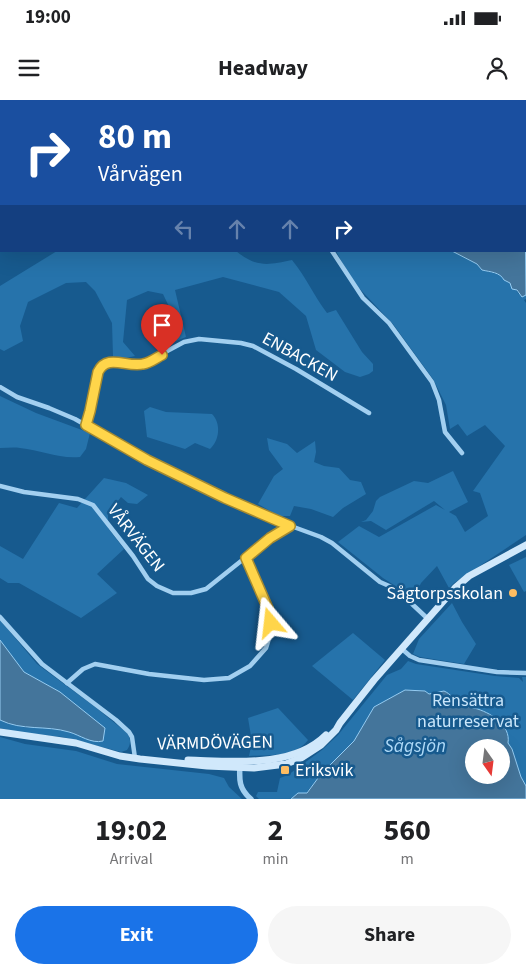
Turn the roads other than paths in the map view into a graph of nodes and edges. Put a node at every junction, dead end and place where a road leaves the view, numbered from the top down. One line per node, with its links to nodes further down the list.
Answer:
1 (333, 252): 5 (street)
2 (0, 388): 4 (street)
3 (369, 413): 4 (street, ENBACKEN)
4 (86, 425): 7 (street)
5 (462, 452)
6 (0, 486): 9 (street, VÅRVÄGEN)
7 (290, 526): 9 (street, VÅRVÄGEN); 11 (street)
8 (526, 545): 11 (main road, VÄRMDÖVÄGEN)
9 (246, 558): 14 (street)
10 (0, 617): 14 (street)
11 (428, 619): 12 (main road, VÄRMDÖVÄGEN)
12 (402, 649): 13 (street); 17 (main road, VÄRMDÖVÄGEN)
13 (526, 672)
14 (67, 683): 16 (street)
15 (0, 732): 16 (main road, VÄRMDÖVÄGEN)
16 (138, 758): 17 (main road, VÄRMDÖVÄGEN)
17 (240, 764): 18 (street)
18 (251, 799)

